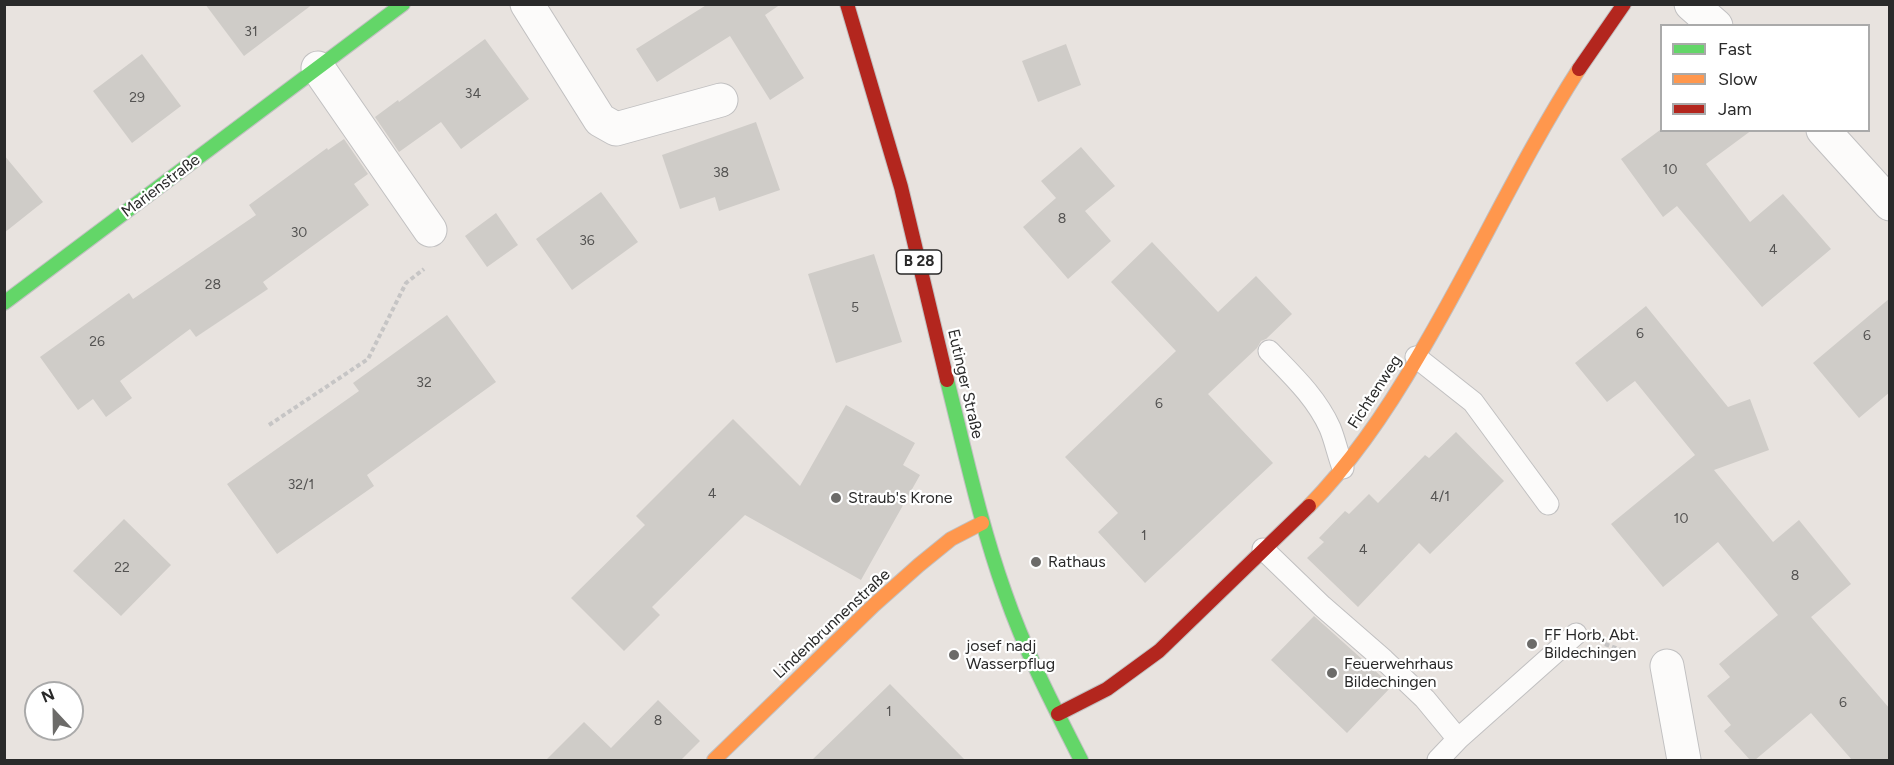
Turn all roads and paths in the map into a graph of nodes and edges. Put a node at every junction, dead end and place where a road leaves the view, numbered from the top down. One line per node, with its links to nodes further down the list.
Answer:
1 (403, 4): 7 (street, Marienstraße)
2 (527, 4): 8 (street)
3 (847, 4): 18 (street, Eutinger Straße / B 28)
4 (1624, 4): 14 (street, Fichtenweg)
5 (1691, 4): 6 (street)
6 (1714, 24)
7 (318, 68): 11 (street); 12 (street, Marienstraße)
8 (722, 100)
9 (1826, 132): 10 (street)
10 (1890, 204)
11 (431, 246): 15 (path)
12 (4, 303)
13 (1269, 351): 16 (lane)
14 (1416, 357): 16 (street, Fichtenweg); 17 (lane)
15 (269, 425)
16 (1343, 468): 19 (street, Fichtenweg)
17 (1548, 504)
18 (982, 523): 22 (street, Eutinger Straße / B 28); 24 (street, Lindenbrunnenstraße)
19 (1263, 549): 22 (street, Fichtenweg); 23 (lane)
20 (1576, 634): 21 (path); 23 (lane)
21 (1667, 666): 27 (street)
22 (1058, 714): 25 (street, Eutinger Straße / B 28)
23 (1458, 739): 26 (lane)
24 (714, 760)
25 (1081, 760)
26 (1438, 760)
27 (1684, 760)

